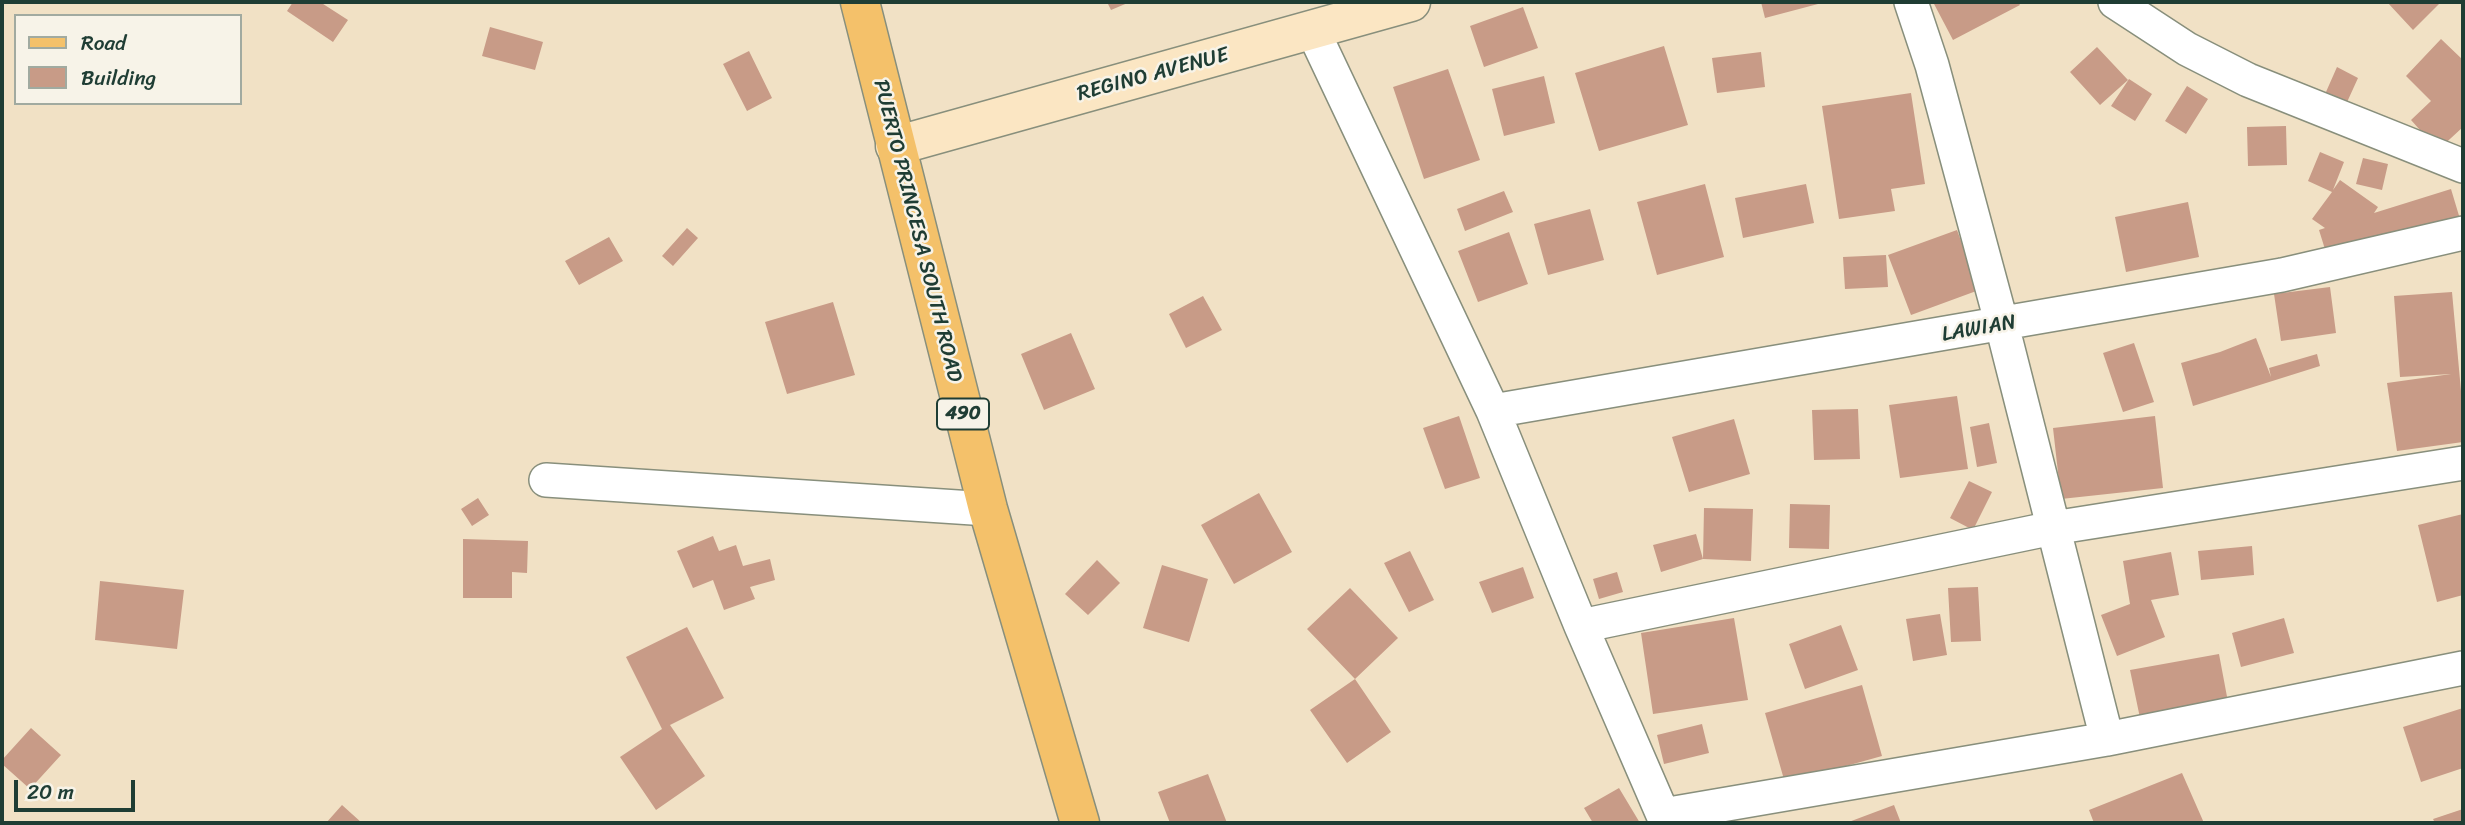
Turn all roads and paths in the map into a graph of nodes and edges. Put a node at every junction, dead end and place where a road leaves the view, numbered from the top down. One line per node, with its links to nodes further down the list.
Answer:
1 (860, 2): 6 (main road, PUERTO PRINCESA SOUTH ROAD / 490)
2 (1411, 2): 5 (street, REGINO AVENUE)
3 (1912, 2): 9 (street)
4 (2115, 2): 7 (street)
5 (1313, 31): 6 (street, REGINO AVENUE); 10 (street)
6 (895, 146): 13 (main road, PUERTO PRINCESA SOUTH ROAD / 490)
7 (2463, 166)
8 (2463, 233): 9 (street, LAWIAN)
9 (2002, 325): 10 (street, LAWIAN); 14 (street)
10 (1493, 411): 15 (street)
11 (2463, 463): 14 (street)
12 (546, 480): 13 (street)
13 (988, 509): 19 (main road, PUERTO PRINCESA SOUTH ROAD / 490)
14 (2053, 528): 15 (street); 17 (street)
15 (1581, 626): 18 (street)
16 (2463, 668): 17 (street)
17 (2107, 739): 18 (street)
18 (1665, 819)
19 (1080, 823)

